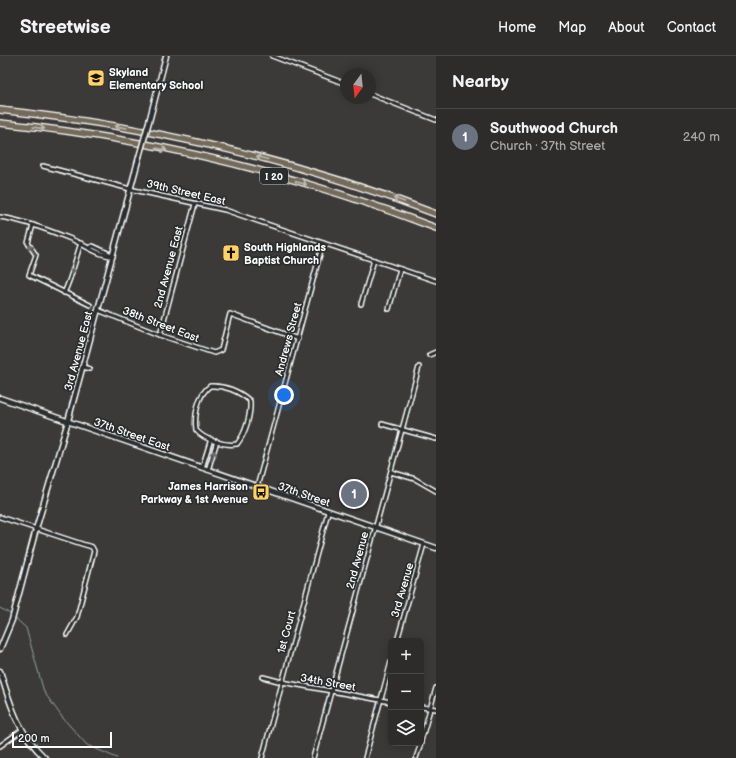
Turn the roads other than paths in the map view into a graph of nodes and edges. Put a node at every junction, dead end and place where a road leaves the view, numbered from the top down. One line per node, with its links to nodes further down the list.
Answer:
1 (166, 56): 9 (street, 3rd Avenue East, bridge)
2 (272, 56): 3 (street)
3 (340, 82)
4 (376, 96): 6 (street)
5 (0, 110): 11 (highway, I 20, one-way to 5)
6 (436, 120)
7 (0, 123): 14 (highway, I 20, one-way to 14)
8 (44, 166): 9 (street, 39th Street East)
9 (131, 189): 10 (street, 39th Street East); 17 (street, 3rd Avenue East)
10 (195, 204): 15 (street, 39th Street East); 26 (street, 2nd Avenue East)
11 (436, 214)
12 (0, 217): 13 (street)
13 (33, 225): 16 (street); 21 (street, one-way to 13)
14 (436, 228)
15 (323, 242): 18 (street, 39th Street East); 27 (street, Andrews Street)
16 (81, 243): 17 (street); 21 (street, one-way to 21)
17 (113, 256): 25 (street, 3rd Avenue East)
18 (374, 260): 19 (street, 39th Street East); 22 (street)
19 (400, 269): 20 (street, 39th Street East); 24 (street)
20 (436, 281)
21 (64, 293): 23 (street)
22 (361, 304)
23 (90, 305)
24 (389, 309)
25 (98, 310): 26 (street, 38th Street East); 30 (street, 3rd Avenue East)
26 (160, 335): 27 (street, 38th Street East)
27 (298, 339): 43 (street, Andrews Street)
28 (436, 352): 29 (street)
29 (429, 355)
30 (83, 367): 32 (street); 34 (street, 3rd Avenue East)
31 (419, 367): 36 (street, 2nd Avenue)
32 (90, 369)
33 (0, 398): 34 (street, 37th Street East)
34 (68, 421): 40 (street, 37th Street East); 48 (street, 3rd Avenue East)
35 (382, 424): 36 (street)
36 (402, 430): 38 (street); 42 (street, 2nd Avenue)
37 (211, 439): 39 (street); 39 (street); 40 (street)
38 (436, 439)
39 (217, 441): 41 (street, one-way to 39)
40 (202, 468): 41 (street, 37th Street East)
41 (208, 470): 43 (street, 37th Street East)
42 (390, 472): 44 (street); 47 (street, 2nd Avenue)
43 (257, 487): 45 (street, 37th Street)
44 (436, 490)
45 (328, 512): 47 (street, 37th Street); 57 (street, 1st Court)
46 (0, 517): 48 (street)
47 (375, 528): 49 (street, 37th Street); 59 (street, 2nd Avenue)
48 (36, 529): 51 (street); 53 (street, 3rd Avenue East)
49 (424, 544): 50 (street, 37th Street); 52 (street, 3rd Avenue)
50 (436, 548)
51 (67, 636)
52 (398, 638)
53 (0, 650)
54 (0, 671): 65 (street)
55 (388, 672): 60 (street)
56 (263, 677): 57 (street, 34th Street)
57 (282, 682): 59 (street, 34th Street); 70 (street, 1st Court)
58 (436, 688): 63 (street)
59 (331, 692): 60 (street, 34th Street); 71 (street, 2nd Avenue)
60 (380, 700): 61 (street, 34th Street); 72 (street)
61 (388, 701)
62 (424, 707): 63 (street)
63 (430, 708): 64 (street); 66 (street)
64 (436, 709)
65 (22, 730): 67 (street); 69 (street)
66 (424, 731)
67 (0, 746)
68 (420, 746): 73 (street)
69 (44, 758)
70 (262, 758)
71 (313, 758)
72 (365, 758)
73 (416, 758)

